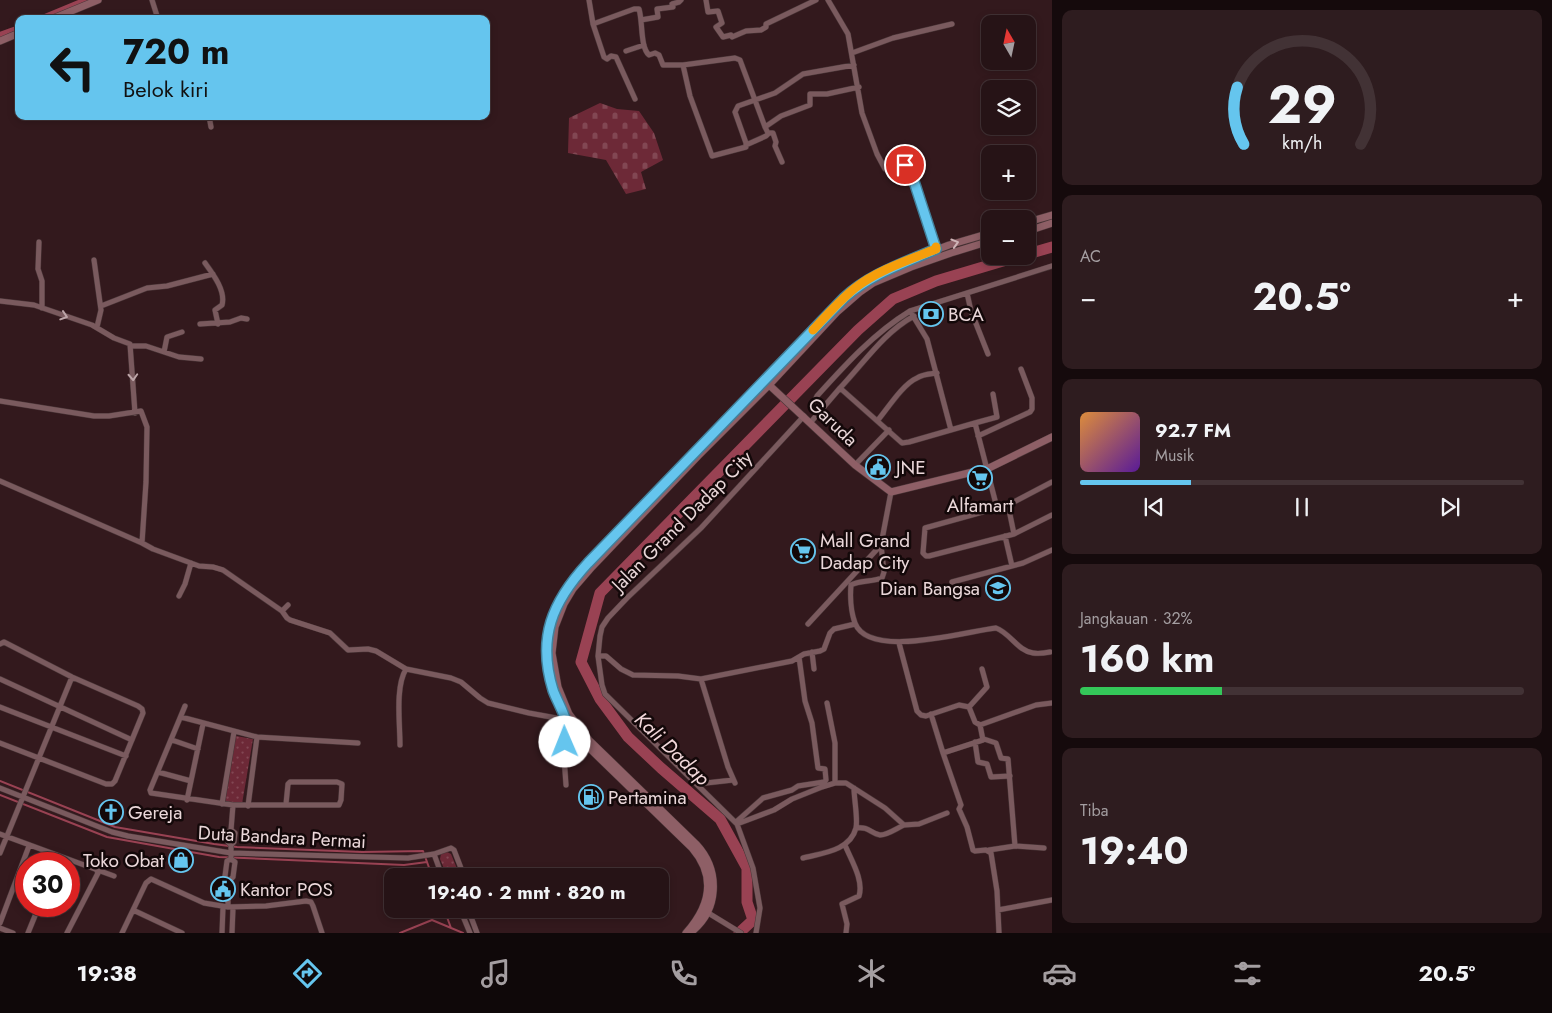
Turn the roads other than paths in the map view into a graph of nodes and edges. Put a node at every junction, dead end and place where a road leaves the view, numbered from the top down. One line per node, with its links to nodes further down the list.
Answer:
1 (98, 0): 8 (street)
2 (152, 0): 9 (street)
3 (589, 0): 11 (street)
4 (681, 0): 10 (street)
5 (706, 0): 6 (street)
6 (816, 0)
7 (828, 0): 17 (street)
8 (62, 15)
9 (157, 15)
10 (641, 20): 11 (street); 15 (street)
11 (593, 24): 21 (street)
12 (952, 24): 17 (street)
13 (15, 34): 14 (street)
14 (0, 40)
15 (644, 45): 16 (street); 18 (street)
16 (626, 51)
17 (852, 53): 19 (street)
18 (683, 65): 22 (street); 27 (street)
19 (854, 65): 20 (street); 22 (street)
20 (859, 87): 25 (street); 36 (street)
21 (635, 99)
22 (756, 100): 25 (street); 27 (street)
23 (210, 120): 24 (street)
24 (211, 127)
25 (765, 127): 26 (street)
26 (769, 133): 27 (street); 28 (street)
27 (746, 145)
28 (782, 162)
29 (1052, 215): 30 (street)
30 (1036, 220)
31 (1052, 224): 32 (street)
32 (1036, 228)
33 (981, 236): 36 (street, one-way to 33)
34 (39, 242): 44 (street)
35 (981, 243): 36 (street)
36 (938, 253): 57 (street)
37 (94, 260): 43 (street)
38 (205, 263): 40 (street)
39 (1052, 266): 41 (street)
40 (213, 274): 43 (street); 48 (street)
41 (967, 293): 45 (street); 53 (street)
42 (0, 300): 44 (street)
43 (101, 306): 49 (street)
44 (42, 308): 49 (street, one-way to 49)
45 (912, 314): 56 (street); 58 (street); 61 (street)
46 (247, 319): 48 (street)
47 (200, 324): 48 (street)
48 (218, 324)
49 (97, 327): 51 (street)
50 (182, 332): 52 (street)
51 (131, 346): 52 (street); 62 (street, one-way to 62)
52 (164, 352): 54 (street)
53 (988, 354)
54 (201, 359)
55 (1021, 369): 69 (street)
56 (937, 373): 64 (street); 68 (street)
57 (767, 383): 63 (street, Garuda); 112 (street)
58 (840, 388): 61 (street); 64 (street)
59 (993, 394): 66 (street)
60 (0, 401): 62 (street)
61 (822, 408): 65 (street)
62 (134, 413): 81 (street)
63 (804, 416): 65 (street, Garuda); 96 (street, Jalan Grand Dadap City)
64 (878, 420): 67 (street)
65 (810, 423): 71 (street, Garuda)
66 (975, 424): 68 (street); 69 (street)
67 (889, 430): 68 (street); 71 (street)
68 (951, 430)
69 (978, 436): 72 (street)
70 (1052, 436): 72 (street)
71 (855, 466): 75 (street, Garuda)
72 (987, 468): 75 (street); 77 (street)
73 (0, 481): 81 (street)
74 (1052, 482): 76 (street)
75 (891, 492): 82 (street)
76 (1008, 505): 77 (street); 79 (street)
77 (997, 508): 80 (street)
78 (1052, 515): 79 (street)
79 (1014, 534): 80 (street)
80 (1006, 536): 85 (street)
81 (142, 543): 84 (street)
82 (881, 545): 90 (street); 91 (street)
83 (1052, 550): 85 (street)
84 (191, 563): 87 (street); 89 (street)
85 (1012, 566): 86 (street)
86 (952, 582)
87 (178, 596)
88 (288, 605): 89 (street)
89 (282, 611): 98 (street)
90 (808, 624)
91 (855, 624): 92 (street); 94 (street)
92 (898, 642): 95 (street); 110 (street)
93 (0, 644): 101 (street)
94 (812, 652): 97 (street); 99 (street)
95 (1050, 652)
96 (598, 656): 103 (street); 133 (street, Jalan Grand Dadap City)
97 (799, 657): 103 (street); 144 (street)
98 (406, 669): 112 (street); 124 (street)
99 (814, 669)
100 (982, 669): 109 (street)
101 (72, 677): 108 (street); 119 (street)
102 (0, 679): 108 (street)
103 (701, 679): 133 (street)
104 (1052, 702): 115 (street)
105 (826, 703): 132 (street)
106 (185, 706): 111 (street)
107 (0, 707): 114 (street)
108 (59, 707): 114 (street); 119 (street)
109 (969, 707): 110 (street); 115 (street)
110 (931, 714): 126 (street)
111 (181, 717): 113 (street); 120 (street)
112 (570, 720): 134 (street); 168 (street)
113 (203, 724): 116 (street); 125 (street)
114 (51, 726): 127 (street); 128 (street)
115 (980, 726): 118 (street)
116 (234, 732): 117 (street); 139 (street)
117 (257, 737): 123 (street); 142 (street)
118 (984, 739): 121 (street); 130 (street)
119 (132, 740): 127 (street)
120 (172, 740): 125 (street); 129 (street)
121 (974, 742): 126 (street); 130 (street)
122 (0, 743): 128 (street)
123 (358, 743)
124 (400, 744)
125 (198, 749): 131 (street)
126 (943, 753): 153 (street)
127 (126, 756): 128 (street)
128 (38, 758): 137 (street)
129 (158, 772): 131 (street); 138 (street)
130 (1010, 776): 151 (street)
131 (191, 781): 138 (street)
132 (835, 783): 136 (street); 144 (street)
133 (696, 784): 144 (street, Jalan Grand Dadap City)
134 (566, 785)
135 (0, 788): 137 (street, Duta Bandara Permai)
136 (854, 788): 145 (street); 146 (street)
137 (23, 797): 148 (street); 155 (street, Duta Bandara Permai)
138 (187, 800): 139 (street)
139 (222, 804): 141 (street)
140 (286, 804): 140 (street); 142 (street)
141 (233, 805): 142 (street); 155 (street)
142 (248, 806)
143 (947, 813): 145 (street)
144 (736, 823): 186 (street)
145 (904, 825): 146 (street)
146 (856, 828): 149 (street)
147 (0, 834): 148 (street)
148 (7, 837): 150 (street); 156 (street)
149 (845, 845): 158 (street); 187 (street)
150 (29, 846): 154 (street); 172 (street)
151 (1015, 846): 152 (street); 153 (street)
152 (1044, 848)
153 (989, 850): 167 (street)
154 (46, 852)
155 (231, 852): 157 (street, Duta Bandara Permai); 165 (street)
156 (0, 854)
157 (434, 854): 160 (street); 161 (street, Duta Bandara Permai)
158 (803, 858)
159 (80, 864): 162 (street)
160 (439, 868)
161 (461, 868)
162 (97, 870): 163 (street); 176 (street)
163 (114, 876)
164 (1052, 900): 167 (street)
165 (228, 907): 166 (street); 179 (street); 180 (street); 181 (street)
166 (133, 910): 177 (street); 178 (street)
167 (998, 910): 188 (street)
168 (705, 911): 184 (street); 185 (street)
169 (35, 917): 175 (street)
170 (464, 918): 182 (street)
171 (471, 918): 183 (street)
172 (0, 923)
173 (0, 928): 174 (street)
174 (13, 933)
175 (28, 933)
176 (67, 933)
177 (122, 933)
178 (182, 933)
179 (222, 933)
180 (232, 933)
181 (322, 933)
182 (470, 933)
183 (477, 933)
184 (688, 933)
185 (741, 933)
186 (756, 933)
187 (846, 933)
188 (999, 933)

